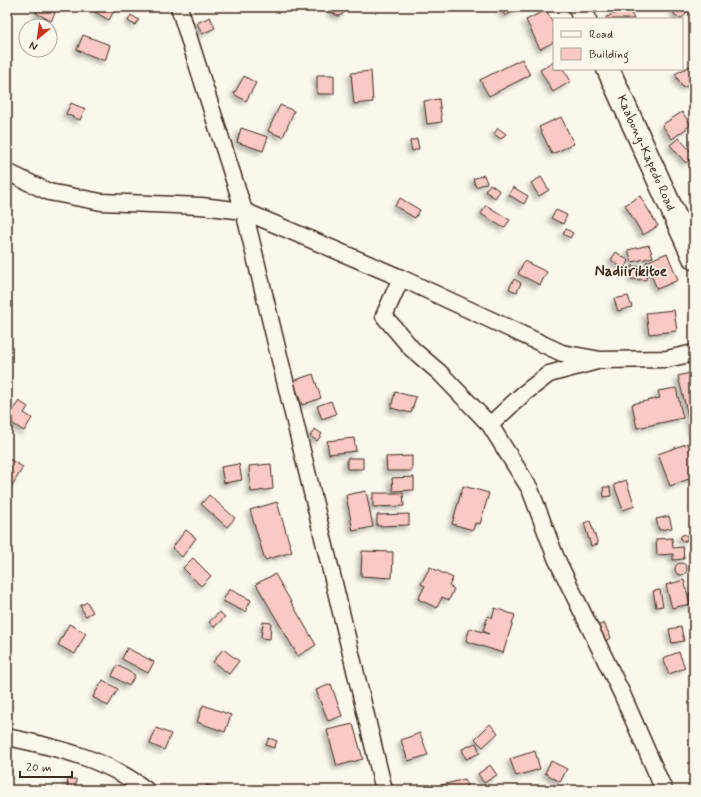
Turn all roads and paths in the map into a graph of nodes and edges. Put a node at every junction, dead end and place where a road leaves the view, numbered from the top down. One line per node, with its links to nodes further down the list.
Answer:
1 (179, 7): 6 (street)
2 (579, 7): 3 (main road)
3 (584, 18)
4 (608, 70): 7 (main road, Kaabong-Kapedo Road)
5 (7, 172): 6 (street)
6 (244, 211): 8 (street); 14 (street)
7 (694, 258)
8 (401, 278): 10 (street); 11 (street)
9 (694, 353): 10 (street)
10 (601, 360): 11 (street)
11 (490, 426): 15 (street)
12 (7, 737): 13 (street)
13 (146, 790)
14 (384, 790)
15 (664, 790)

